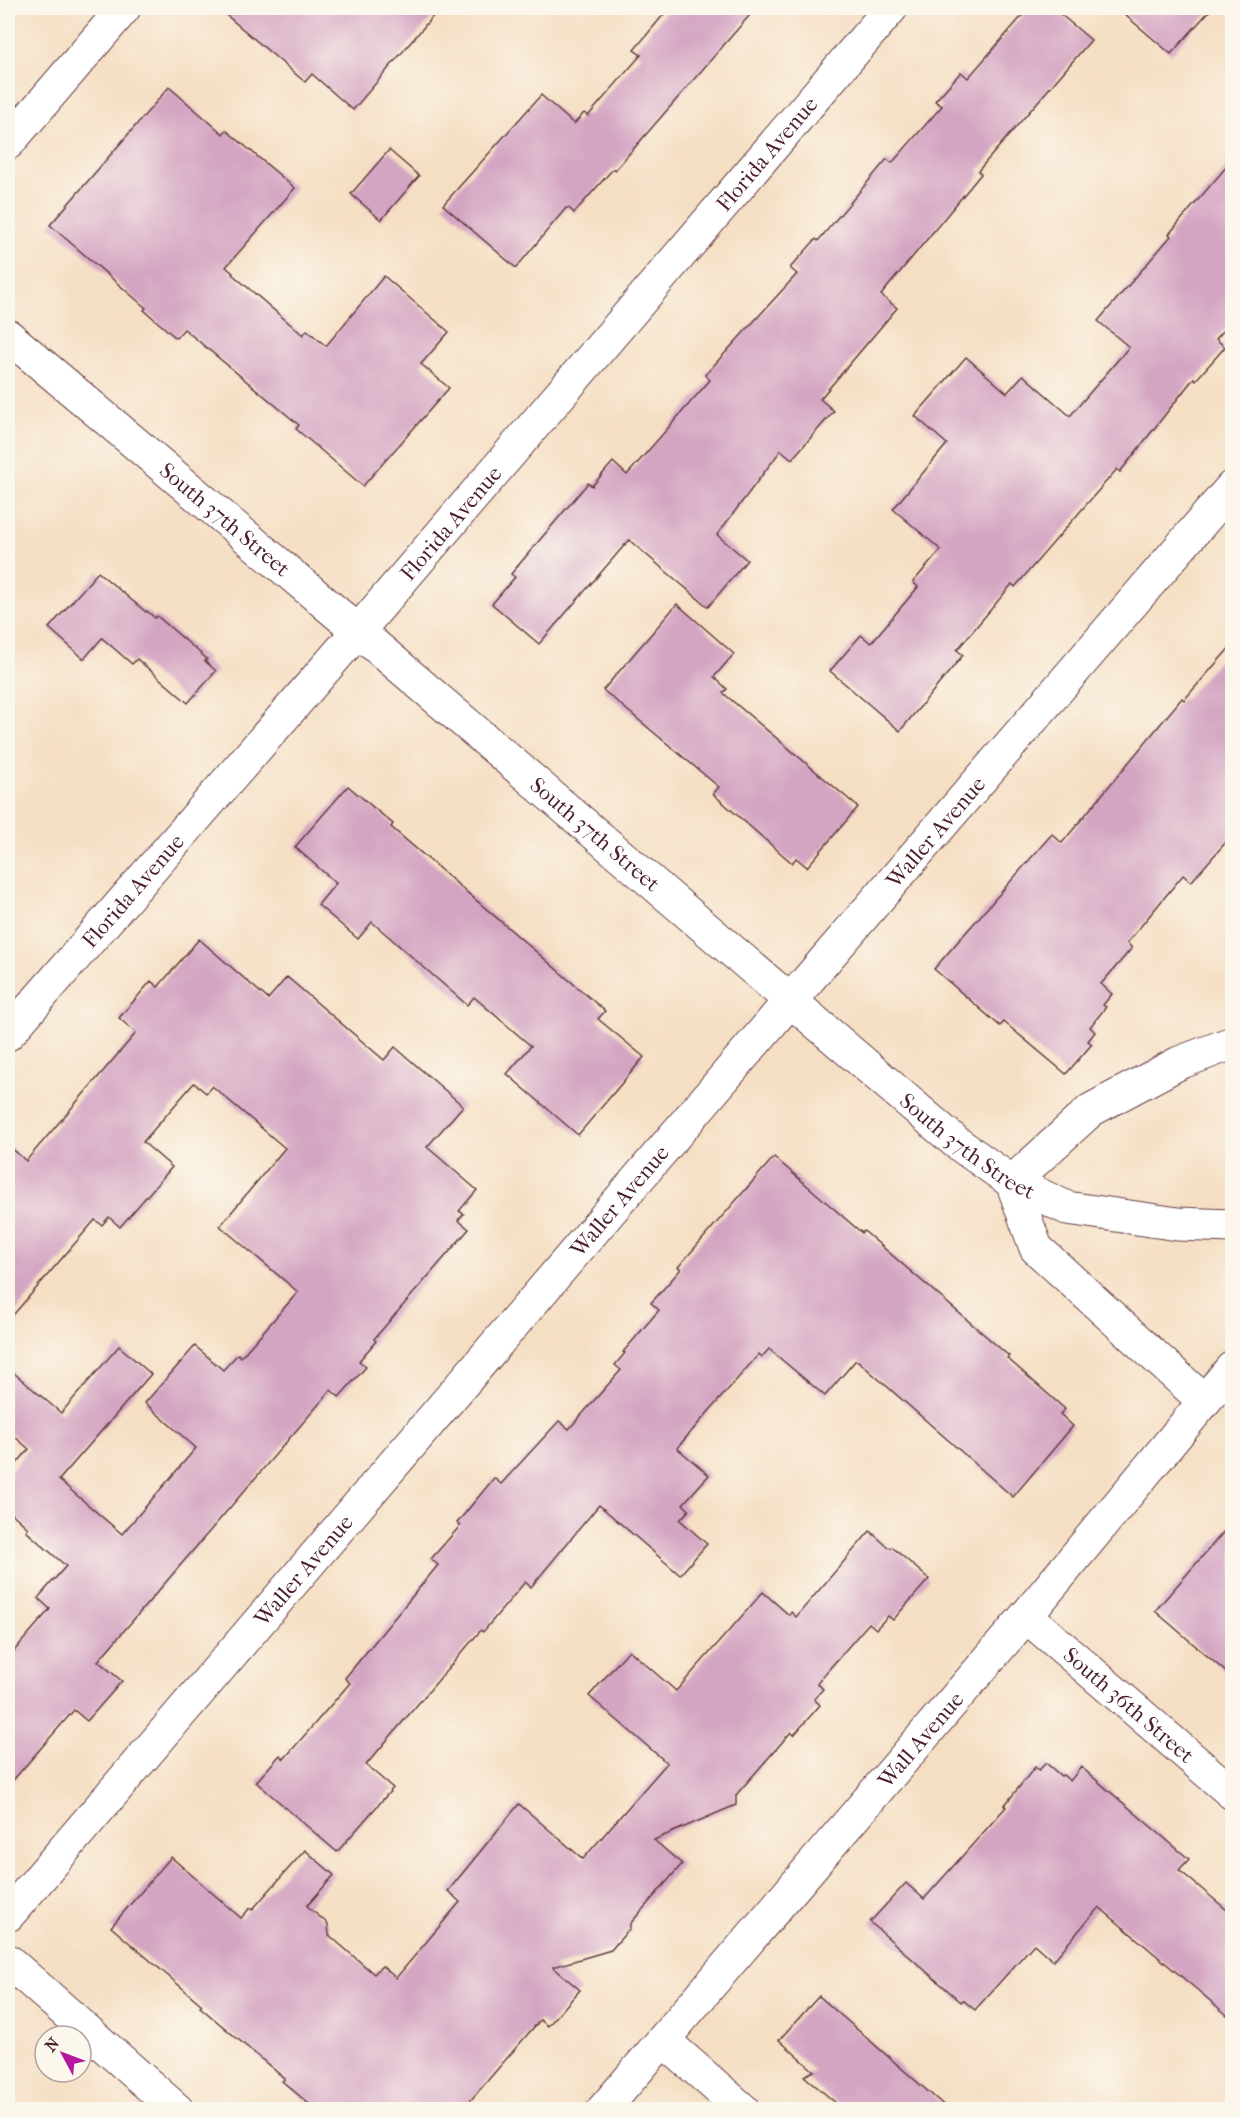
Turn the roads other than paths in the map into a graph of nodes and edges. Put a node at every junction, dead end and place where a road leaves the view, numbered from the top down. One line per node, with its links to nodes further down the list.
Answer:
1 (124, 8): 3 (street)
2 (891, 8): 6 (street, Florida Avenue)
3 (8, 143)
4 (8, 336): 6 (street, South 37th Street)
5 (1233, 487): 7 (street, Waller Avenue)
6 (358, 631): 7 (street, South 37th Street); 8 (street, Florida Avenue)
7 (789, 1002): 10 (street, South 37th Street); 16 (street, Waller Avenue)
8 (8, 1034)
9 (1233, 1043): 10 (street)
10 (1012, 1182): 11 (street, South 37th Street); 13 (street)
11 (1233, 1226)
12 (1233, 1368): 13 (street, Wall Avenue)
13 (1204, 1401): 14 (street, Wall Avenue)
14 (1026, 1616): 15 (street, South 36th Street); 18 (street, Wall Avenue)
15 (1233, 1793)
16 (8, 1915)
17 (8, 1961): 19 (street)
18 (663, 2040): 20 (street, Wall Avenue); 21 (street)
19 (177, 2109)
20 (603, 2109)
21 (743, 2109)

